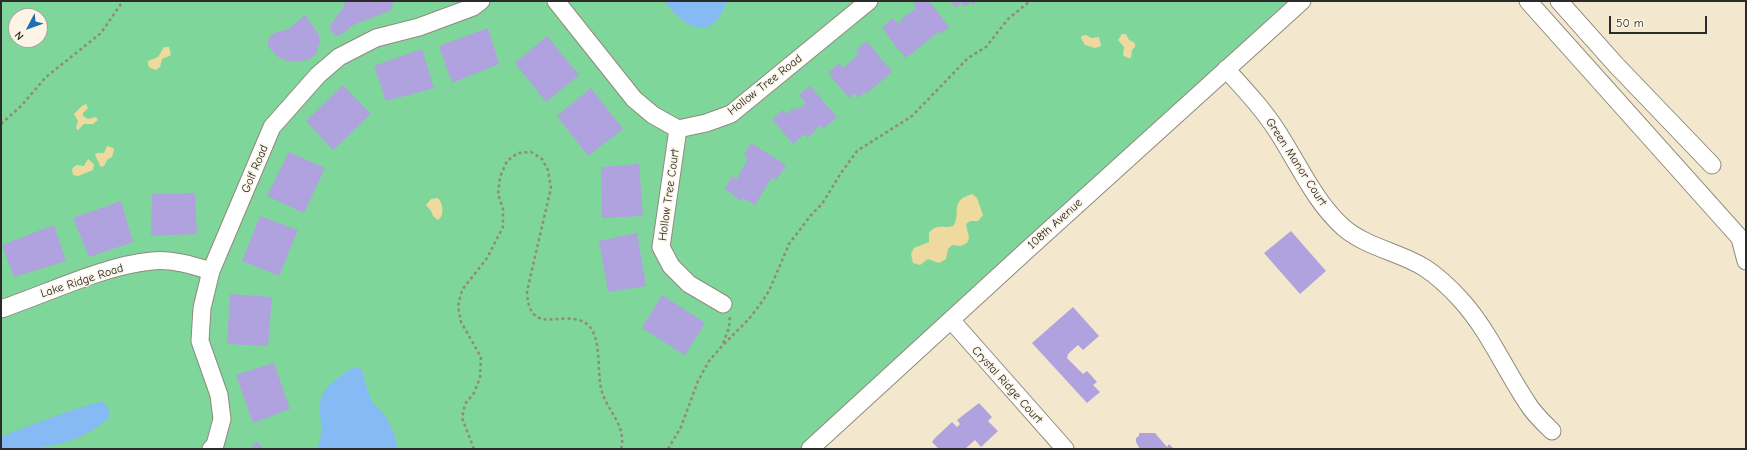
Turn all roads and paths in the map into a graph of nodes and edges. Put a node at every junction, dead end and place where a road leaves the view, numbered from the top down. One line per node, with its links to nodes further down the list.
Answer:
1 (122, 1): 10 (path)
2 (481, 1): 14 (street, Golf Road)
3 (556, 1): 11 (street)
4 (869, 1): 11 (street, Hollow Tree Road)
5 (1030, 1): 18 (path)
6 (1302, 1): 9 (street, 108th Avenue)
7 (1528, 1): 13 (street)
8 (1559, 1): 12 (street)
9 (1226, 69): 17 (street, 108th Avenue); 19 (street, Green Manor Court)
10 (1, 124)
11 (678, 128): 15 (street, Hollow Tree Court)
12 (1712, 165)
13 (1746, 261)
14 (211, 271): 16 (street, Lake Ridge Road); 20 (street, Golf Road)
15 (723, 304): 18 (path)
16 (1, 309)
17 (950, 320): 24 (street, 108th Avenue); 25 (street, Crystal Ridge Court)
18 (722, 346): 23 (path)
19 (1552, 431)
20 (210, 449)
21 (474, 449): 22 (path)
22 (621, 449)
23 (668, 449)
24 (810, 449)
25 (1065, 449)

